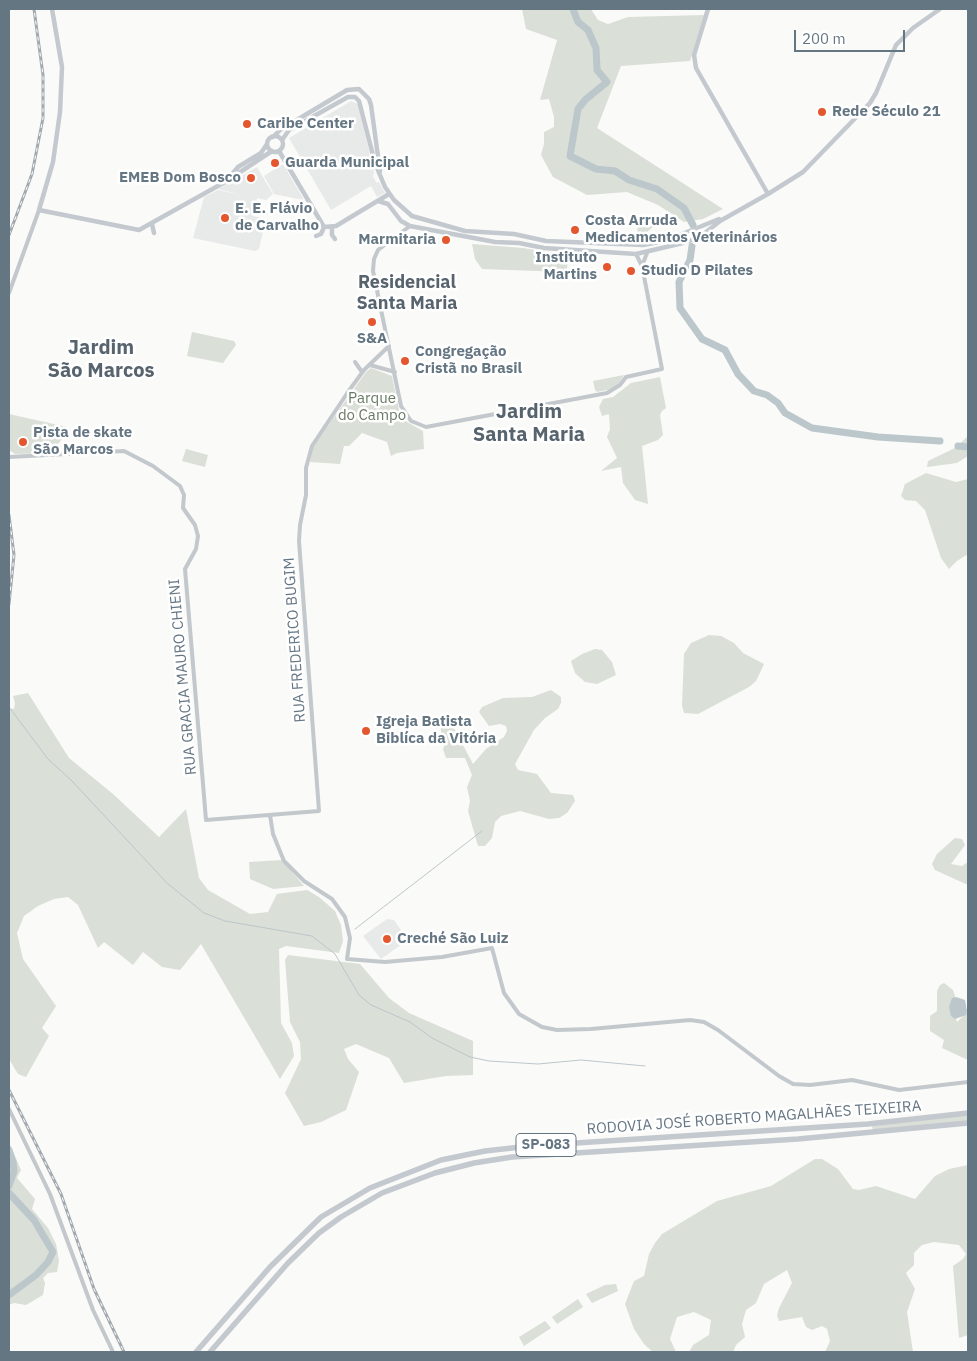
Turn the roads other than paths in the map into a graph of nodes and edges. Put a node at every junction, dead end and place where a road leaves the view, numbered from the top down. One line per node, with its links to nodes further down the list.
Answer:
1 (52, 9): 14 (main road)
2 (708, 9): 12 (main road)
3 (940, 9): 12 (main road)
4 (273, 137): 5 (main road); 6 (main road); 9 (main road)
5 (282, 140): 8 (main road); 9 (main road)
6 (267, 144): 7 (main road); 10 (main road)
7 (272, 151): 8 (main road); 10 (main road)
8 (279, 151): 19 (main road)
9 (380, 171): 11 (main road)
10 (225, 182): 17 (main road)
11 (389, 194): 13 (main road); 16 (main road)
12 (768, 194): 15 (main road)
13 (378, 201): 18 (main road); 20 (main road)
14 (39, 210): 17 (main road); 30 (street)
15 (730, 215): 21 (main road); 24 (main road)
16 (420, 219): 18 (main road); 26 (main road)
17 (152, 224): 22 (main road)
18 (410, 226): 28 (main road); 31 (street)
19 (324, 227): 20 (main road); 23 (main road)
20 (332, 227): 25 (main road)
21 (698, 228): 24 (main road); 26 (main road)
22 (154, 233)
23 (316, 236)
24 (700, 236): 27 (main road)
25 (335, 240)
26 (643, 245): 28 (main road)
27 (647, 253): 28 (main road); 29 (street)
28 (636, 254): 29 (street)
29 (642, 266): 38 (street)
30 (9, 293)
31 (389, 346): 32 (street, RUA FREDERICO BUGIM); 33 (street)
32 (379, 357): 33 (street); 35 (street, RUA FREDERICO BUGIM); 36 (street)
33 (392, 361): 37 (street); 38 (street)
34 (355, 362): 39 (street)
35 (370, 365): 36 (street); 39 (street, RUA FREDERICO BUGIM)
36 (378, 367): 37 (street)
37 (385, 368): 38 (street)
38 (394, 372)
39 (362, 373): 41 (street, RUA FREDERICO BUGIM)
40 (9, 457): 41 (street, RUA GRACIA MAURO CHIENI)
41 (270, 815): 42 (street)
42 (968, 1082)
43 (9, 1109): 46 (street)
44 (968, 1113): 47 (highway, RODOVIA JOSÉ ROBERTO MAGALHÃES TEIXEIRA / SP-083)
45 (968, 1123): 48 (highway, RODOVIA JOSÉ ROBERTO MAGALHÃES TEIXEIRA / SP-083)
46 (113, 1352)
47 (196, 1352)
48 (210, 1352)

